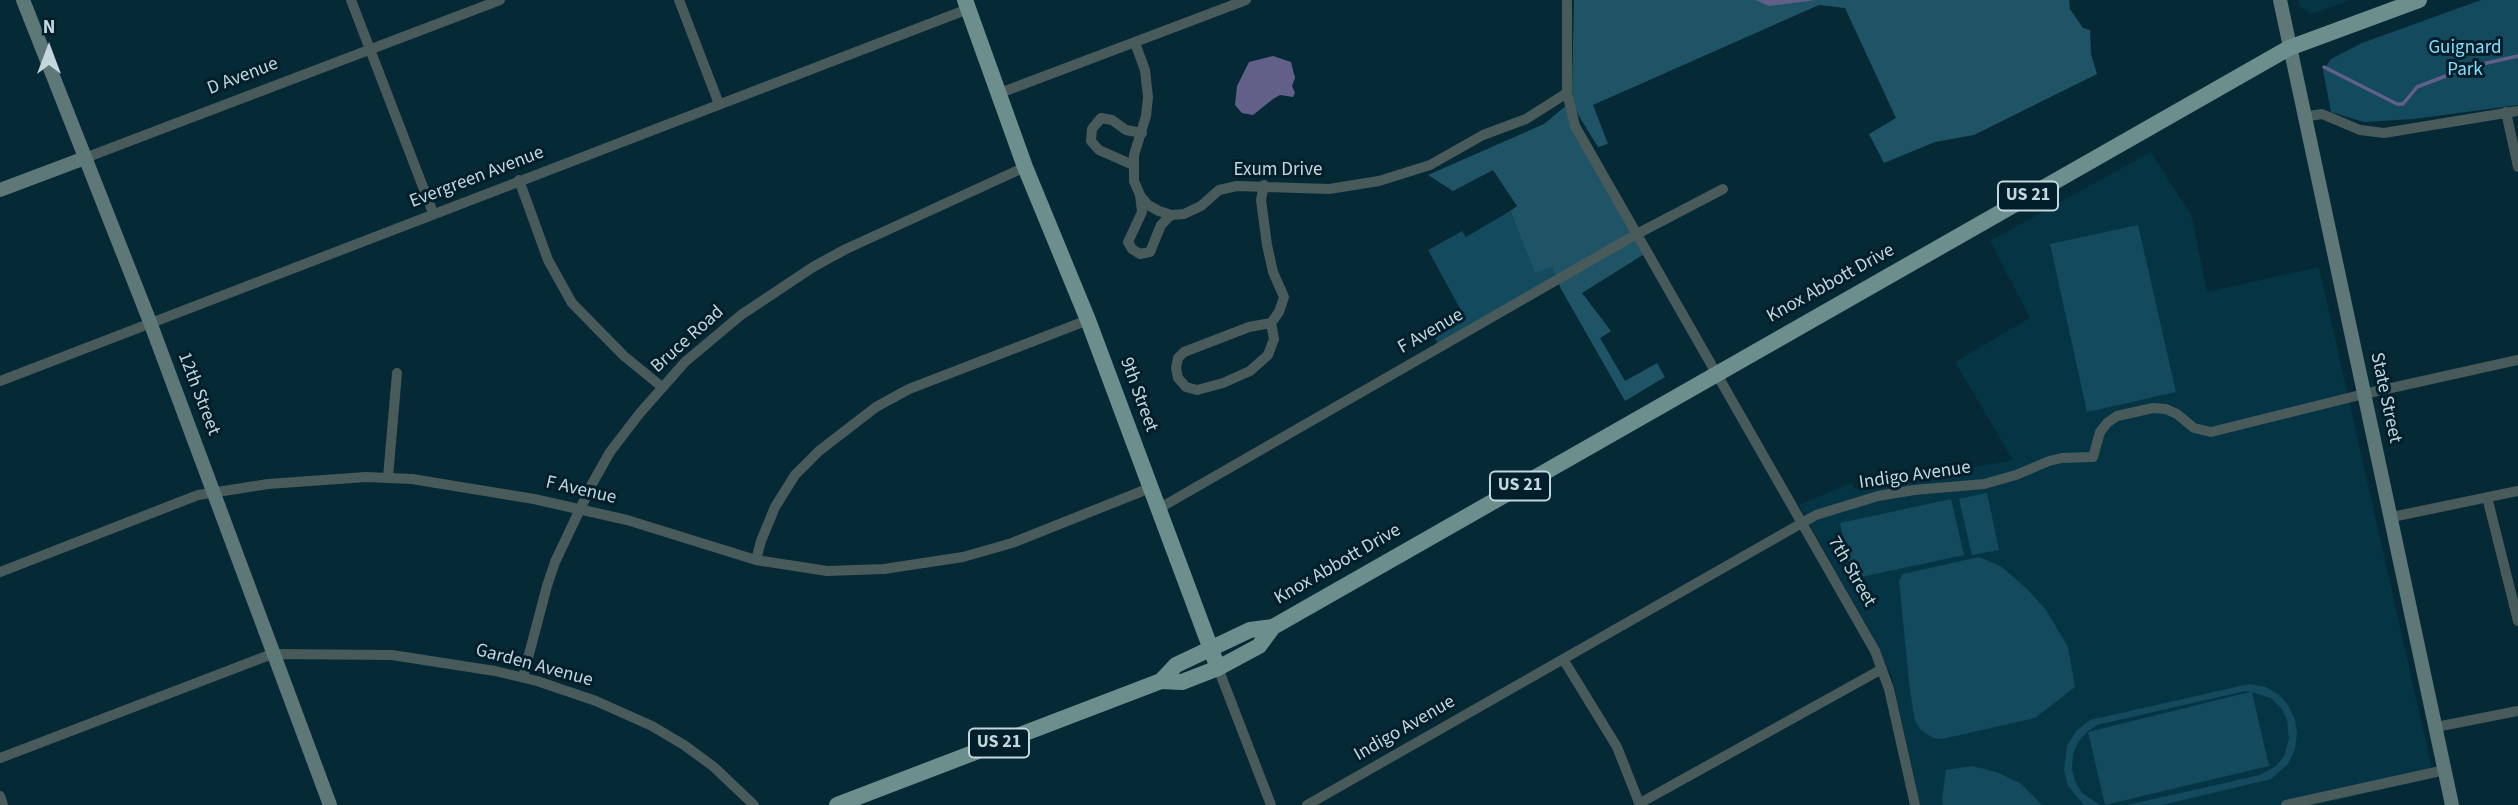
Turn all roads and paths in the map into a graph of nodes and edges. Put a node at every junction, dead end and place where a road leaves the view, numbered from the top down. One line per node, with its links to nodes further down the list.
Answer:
1 (23, 0): 20 (main road, 12th Street)
2 (351, 0): 12 (street)
3 (500, 0): 12 (street, D Avenue)
4 (679, 0): 15 (street)
5 (1246, 0): 10 (street)
6 (1567, 0): 14 (street, 7th Street)
7 (2280, 0): 11 (main road, State Street)
8 (2419, 0): 11 (main road, Knox Abbott Drive / US 21)
9 (966, 5): 13 (main road, 9th Street); 15 (street, Evergreen Avenue)
10 (1135, 43): 13 (street); 19 (street)
11 (2288, 48): 18 (main road, State Street); 37 (main road, Knox Abbott Drive / US 21)
12 (370, 49): 20 (street, D Avenue); 29 (street)
13 (1000, 93): 22 (main road, 9th Street)
14 (1567, 93): 25 (street, Exum Drive); 31 (street, 7th Street)
15 (719, 104): 24 (street, Evergreen Avenue)
16 (2518, 111): 17 (street)
17 (2506, 112): 18 (street); 23 (street)
18 (2303, 117): 40 (main road, State Street)
19 (1142, 133): 21 (street); 21 (street)
20 (85, 158): 27 (main road, D Avenue); 33 (main road, 12th Street)
21 (1133, 165): 28 (street)
22 (1026, 167): 32 (main road, 9th Street); 39 (street, Bruce Road)
23 (2518, 167)
24 (519, 180): 29 (street, Evergreen Avenue); 39 (street)
25 (1264, 185): 30 (street, Exum Drive); 34 (street)
26 (1723, 189): 31 (street, F Avenue)
27 (0, 190)
28 (1140, 195): 30 (street); 30 (street)
29 (432, 214): 33 (street, Evergreen Avenue)
30 (1171, 215)
31 (1635, 235): 37 (street, 7th Street); 47 (street, F Avenue)
32 (1088, 320): 42 (main road, 9th Street); 50 (street)
33 (150, 322): 38 (street, Evergreen Avenue); 44 (main road, 12th Street)
34 (1271, 323): 34 (street)
35 (2518, 360): 40 (street, Indigo Avenue)
36 (397, 373): 41 (street)
37 (1717, 373): 49 (street, 7th Street); 53 (main road, Knox Abbott Drive / US 21)
38 (0, 381)
39 (662, 387): 46 (street, Bruce Road)
40 (2364, 394): 48 (main road, State Street); 49 (street, Indigo Avenue)
41 (388, 477): 44 (street, F Avenue); 46 (street, F Avenue)
42 (1150, 488): 47 (main road, 9th Street); 50 (street, F Avenue)
43 (2518, 491): 45 (street)
44 (214, 492): 51 (street, F Avenue); 55 (main road, 12th Street)
45 (2487, 497): 48 (street); 52 (street)
46 (581, 509): 50 (street, F Avenue); 59 (street, Bruce Road)
47 (1158, 509): 54 (main road, 9th Street)
48 (2392, 517): 62 (main road, State Street)
49 (1801, 521): 56 (street, Indigo Avenue); 58 (street, 7th Street)
50 (756, 560)
51 (0, 572)
52 (2518, 621)
53 (1273, 627): 54 (main road, Knox Abbott Drive / US 21); 57 (main road, Knox Abbott Drive / US 21)
54 (1211, 650): 57 (main road, 9th Street); 60 (main road, Knox Abbott Drive / US 21)
55 (272, 654): 59 (street, Garden Avenue); 63 (street); 68 (main road, 12th Street)
56 (1563, 659): 66 (street); 72 (street, Indigo Avenue)
57 (1218, 668): 60 (main road, Knox Abbott Drive / US 21); 71 (street, 9th Street)
58 (1882, 669): 66 (street); 73 (street, 7th Street)
59 (523, 677): 69 (street, Garden Avenue)
60 (1161, 681): 70 (main road, Knox Abbott Drive / US 21)
61 (2518, 711): 62 (street)
62 (2436, 727): 64 (main road, State Street)
63 (0, 758)
64 (2445, 769): 74 (street); 75 (main road, State Street)
65 (0, 796): 67 (street)
66 (1640, 804)
67 (4, 805)
68 (330, 805)
69 (754, 805)
70 (837, 805)
71 (1271, 805)
72 (1307, 805)
73 (1915, 805)
74 (2286, 805)
75 (2452, 805)

